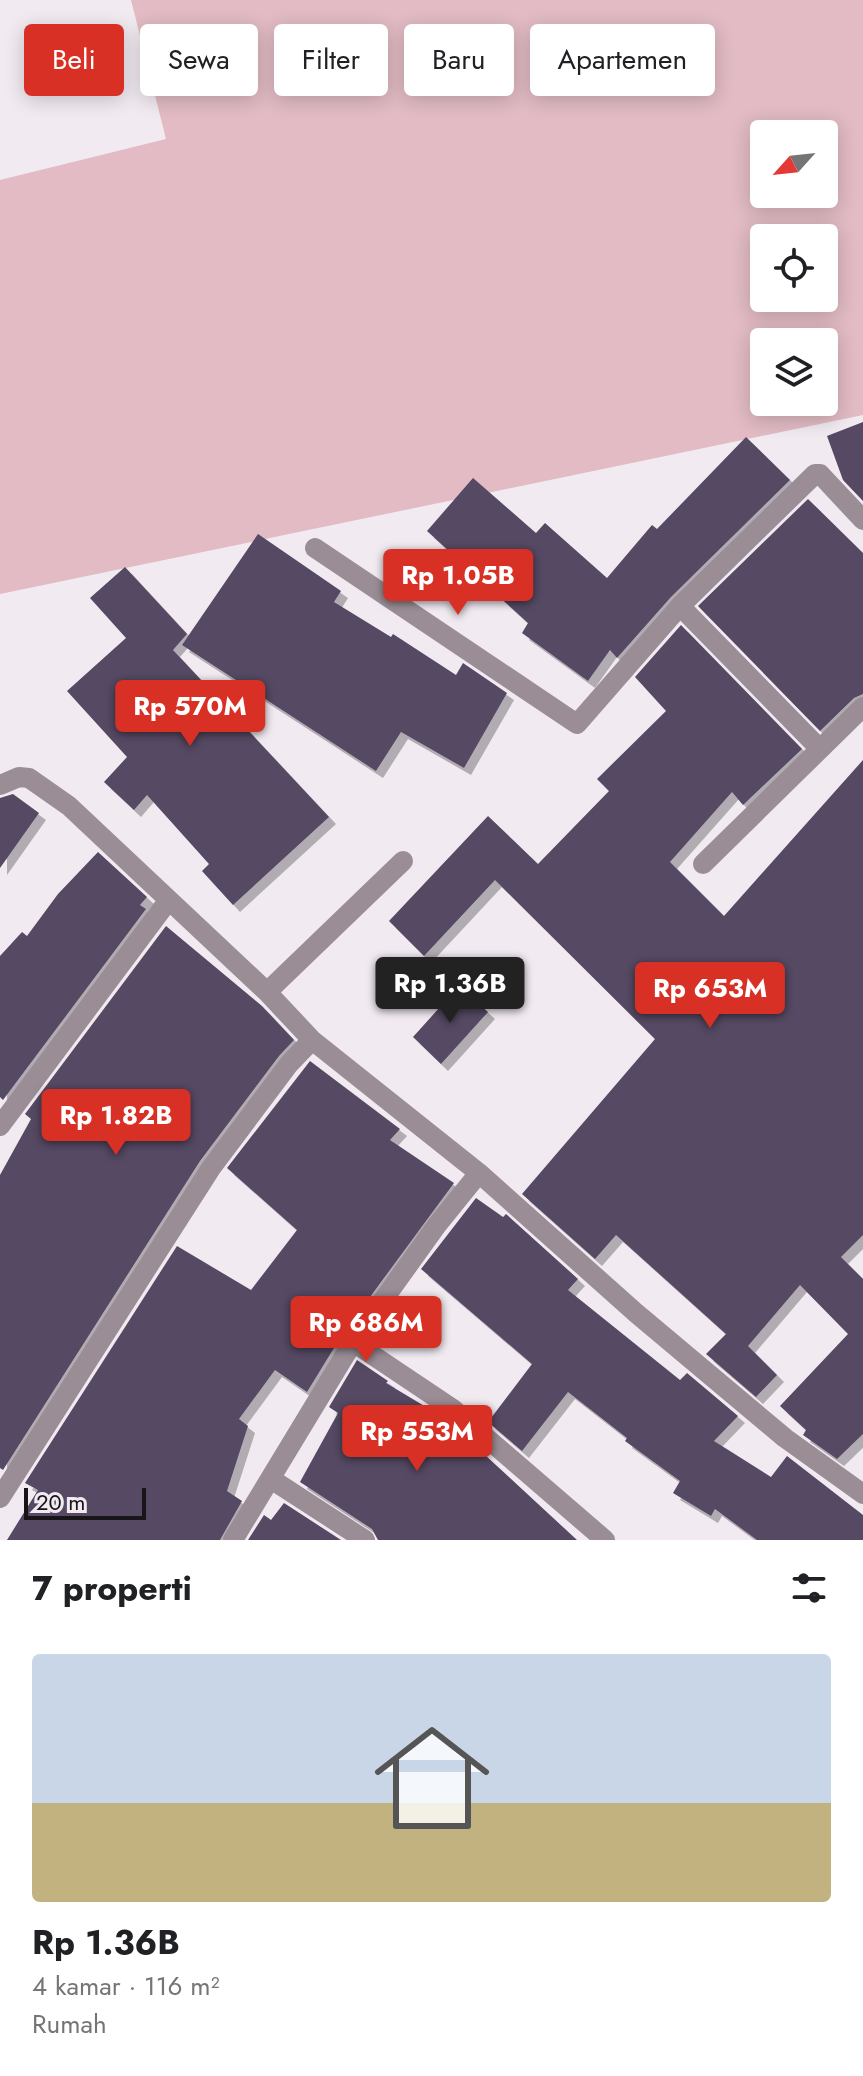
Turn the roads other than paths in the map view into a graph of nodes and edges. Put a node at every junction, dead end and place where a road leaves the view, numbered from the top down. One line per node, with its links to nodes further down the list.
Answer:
1 (863, 520): 3 (street)
2 (315, 548): 3 (street)
3 (680, 606): 5 (street)
4 (863, 707): 5 (street)
5 (819, 748): 8 (street)
6 (0, 785): 9 (street)
7 (403, 861): 10 (street)
8 (703, 864)
9 (168, 901): 10 (street); 12 (street)
10 (267, 992): 11 (street)
11 (312, 1040): 13 (street); 17 (street)
12 (0, 1126)
13 (479, 1173): 14 (street); 16 (street)
14 (353, 1342): 15 (street); 20 (street)
15 (271, 1479): 18 (street); 19 (street)
16 (863, 1494)
17 (0, 1498)
18 (233, 1540)
19 (365, 1540)
20 (605, 1540)

